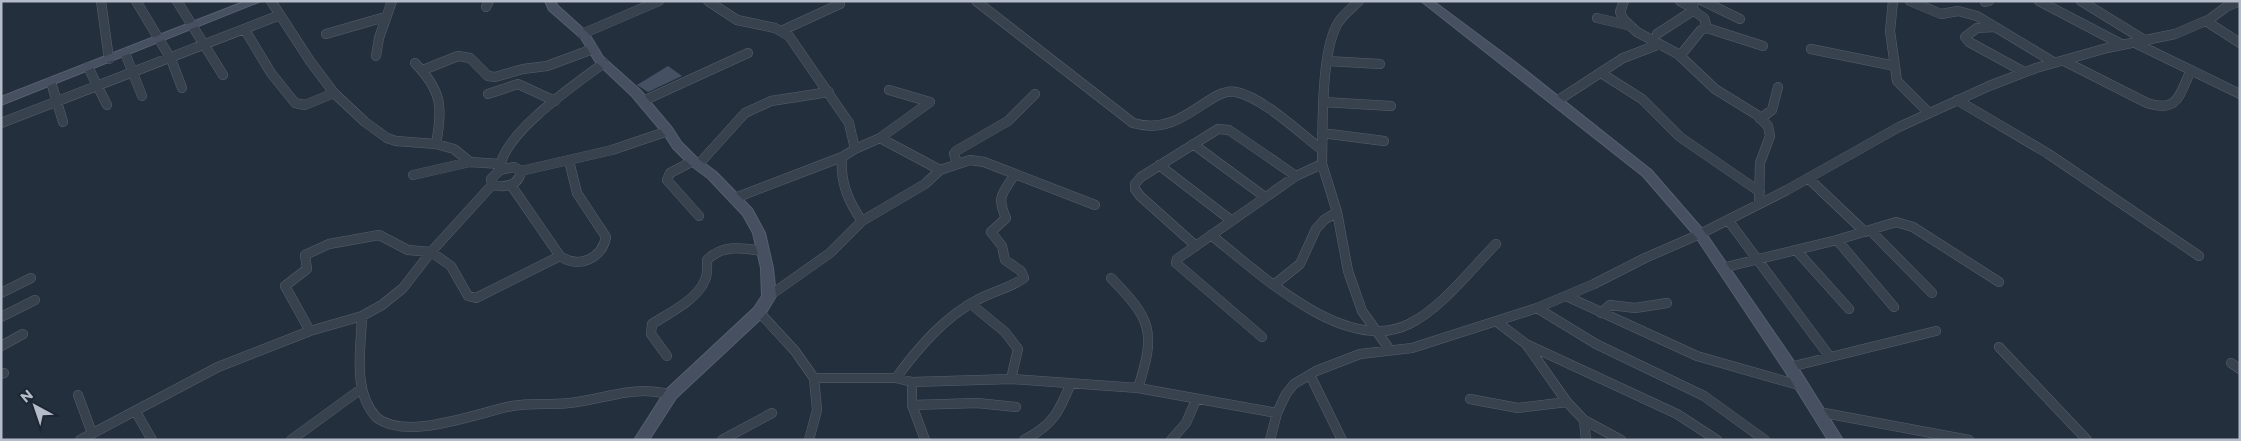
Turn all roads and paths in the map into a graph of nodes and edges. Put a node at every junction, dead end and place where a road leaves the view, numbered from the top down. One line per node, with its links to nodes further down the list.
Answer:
1 (100, 1): 52 (street)
2 (136, 1): 38 (street)
3 (177, 1): 29 (street)
4 (256, 1): 29 (street)
5 (271, 1): 24 (street)
6 (392, 1): 25 (street)
7 (550, 1): 36 (street)
8 (659, 1): 36 (street)
9 (708, 1): 34 (street)
10 (976, 1): 99 (street)
11 (1359, 1): 54 (street)
12 (1426, 1): 83 (street)
13 (1624, 1): 30 (street)
14 (1680, 1): 23 (street)
15 (1703, 1): 27 (street)
16 (1893, 1): 60 (street)
17 (1910, 1): 31 (street)
18 (2039, 1): 20 (street)
19 (2081, 1): 39 (street)
20 (2050, 3): 44 (street)
21 (840, 4): 34 (street)
22 (2237, 5): 28 (street)
23 (1693, 6): 32 (street); 37 (street)
24 (280, 15): 33 (street); 74 (street)
25 (385, 17): 35 (street); 50 (street)
26 (1597, 18): 30 (street)
27 (1740, 19)
28 (2206, 21): 39 (street); 41 (street)
29 (193, 26): 38 (street); 43 (street)
30 (1631, 26): 42 (street)
31 (1995, 26): 58 (street); 64 (street)
32 (1707, 28): 45 (street); 51 (street)
33 (245, 30): 43 (street); 74 (street)
34 (781, 31): 73 (street)
35 (326, 34)
36 (582, 34): 46 (street)
37 (1657, 34)
38 (160, 40): 48 (street); 53 (street)
39 (2146, 41): 40 (street)
40 (2135, 43): 44 (street); 63 (street)
41 (2240, 43)
42 (1660, 44): 51 (street); 66 (street)
43 (205, 45): 53 (street); 67 (street)
44 (2123, 45): 55 (street)
45 (1763, 46)
46 (593, 49): 57 (street); 62 (street)
47 (1811, 49): 60 (street)
48 (125, 53): 52 (street); 65 (street)
49 (748, 53): 82 (street)
50 (376, 56)
51 (1680, 56): 89 (street)
52 (109, 59): 61 (street)
53 (170, 59): 65 (street); 71 (street)
54 (1327, 61): 59 (street); 84 (street)
55 (2064, 61): 58 (street); 63 (street)
56 (416, 63): 62 (street)
57 (604, 63): 79 (street); 82 (street)
58 (2054, 63): 64 (street)
59 (1380, 64)
60 (1895, 66): 88 (street)
61 (88, 68): 68 (street); 69 (street)
62 (423, 70): 96 (street)
63 (2191, 70): 77 (street)
64 (2024, 72): 80 (street)
65 (133, 73): 69 (street); 78 (street)
66 (1601, 73): 83 (street); 116 (street)
67 (223, 75)
68 (51, 82): 81 (street); 85 (street)
69 (97, 87): 85 (street); 86 (street)
70 (1778, 87): 89 (street)
71 (182, 88)
72 (889, 90): 94 (street)
73 (829, 92): 98 (street); 103 (street)
74 (334, 93): 96 (street)
75 (488, 94): 79 (street)
76 (1035, 94): 104 (street)
77 (2240, 94)
78 (142, 96)
79 (555, 100): 107 (street)
80 (1957, 100): 88 (street); 136 (street)
81 (1, 101)
82 (643, 101): 92 (street)
83 (1557, 101): 127 (street)
84 (1323, 102): 87 (street); 93 (street)
85 (56, 103): 90 (street); 91 (street)
86 (107, 106)
87 (1391, 106)
88 (1928, 113): 113 (street)
89 (1760, 120): 116 (street)
90 (63, 122)
91 (1, 123)
92 (668, 131): 101 (street); 103 (street)
93 (1322, 133): 95 (street); 99 (street)
94 (880, 138): 98 (street); 108 (street)
95 (1384, 141)
96 (436, 144): 102 (street)
97 (1193, 144): 106 (street); 112 (street); 117 (street)
98 (855, 149): 100 (street)
99 (1322, 150): 105 (street)
100 (842, 157): 118 (street); 124 (street)
101 (569, 161): 109 (street); 135 (street)
102 (470, 162): 107 (street); 111 (street)
103 (696, 163): 118 (street); 122 (street)
104 (957, 163): 108 (street); 110 (street)
105 (1322, 164): 112 (street); 121 (street)
106 (1159, 165): 125 (street); 131 (street)
107 (500, 167): 109 (street); 114 (street)
108 (940, 170): 124 (street)
109 (521, 171): 115 (street)
110 (1015, 174): 120 (street); 149 (street)
111 (413, 175)
112 (1296, 176): 117 (street)
113 (1808, 178): 119 (street); 126 (street)
114 (492, 185): 115 (street); 134 (street)
115 (511, 185): 135 (street)
116 (1760, 192): 119 (street)
117 (1265, 197): 125 (street)
118 (735, 198): 133 (street)
119 (1759, 204): 123 (street)
120 (1095, 205)
121 (1337, 212): 142 (street); 159 (street)
122 (698, 216)
123 (1728, 220): 127 (street); 137 (street)
124 (862, 221): 145 (street)
125 (1232, 221): 128 (street)
126 (1868, 232): 129 (street); 141 (street); 143 (street)
127 (1700, 234): 138 (street); 146 (street)
128 (1211, 235): 131 (street); 142 (street)
129 (1837, 240): 132 (street); 150 (street)
130 (1496, 244): 159 (street)
131 (1196, 246): 162 (street)
132 (1796, 250): 137 (street); 152 (street)
133 (762, 251): 145 (street); 167 (street)
134 (431, 252): 135 (street); 155 (street); 158 (street)
135 (560, 256)
136 (2199, 256)
137 (1757, 260): 138 (street); 168 (street)
138 (1722, 268): 169 (street)
139 (31, 278): 144 (street)
140 (1111, 278): 177 (street)
141 (1999, 282)
142 (1275, 284): 159 (street)
143 (1932, 292)
144 (1, 293)
145 (769, 296): 153 (street)
146 (1566, 296): 151 (street); 154 (street)
147 (35, 300): 156 (street)
148 (1667, 303): 154 (street)
149 (971, 304): 172 (street); 173 (street)
150 (1894, 307)
151 (1537, 308): 157 (street); 207 (street)
152 (1849, 309)
153 (759, 312): 171 (street); 179 (street)
154 (1601, 312): 176 (street)
155 (362, 316): 158 (street); 178 (street)
156 (1, 317)
157 (1497, 322): 163 (street); 166 (street)
158 (310, 331): 186 (street)
159 (1378, 332): 166 (street)
160 (1936, 332): 168 (street)
161 (24, 334): 164 (street)
162 (1262, 337)
163 (1526, 344): 183 (street); 206 (street)
164 (1, 346)
165 (1999, 346): 209 (street)
166 (1390, 350): 170 (street)
167 (667, 356)
168 (1830, 357): 169 (street)
169 (1790, 367): 176 (street)
170 (1310, 375): 189 (street); 203 (street)
171 (814, 378): 172 (street); 198 (street)
172 (896, 378): 174 (street)
173 (1011, 379): 174 (street); 175 (street)
174 (912, 382): 184 (street)
175 (1071, 383): 177 (street); 200 (street)
176 (1802, 386): 187 (street)
177 (1138, 388): 182 (street)
178 (361, 389): 179 (street); 195 (street)
179 (671, 394): 196 (street)
180 (78, 395): 191 (street)
181 (1470, 399): 183 (street)
182 (1196, 400): 189 (street); 201 (street)
183 (1567, 402): 190 (street)
184 (912, 405): 185 (street); 199 (street)
185 (1016, 407)
186 (136, 412): 191 (street); 194 (street)
187 (1819, 412): 192 (street); 208 (street)
188 (772, 414): 197 (street)
189 (1278, 414): 202 (street)
190 (1584, 420): 204 (street); 205 (street)
191 (92, 434): 193 (street)
192 (1834, 439)
193 (80, 440)
194 (152, 440)
195 (291, 440)
196 (641, 440)
197 (722, 440)
198 (809, 440)
199 (925, 440)
200 (1024, 440)
201 (1171, 440)
202 (1270, 440)
203 (1342, 440)
204 (1586, 440)
205 (1621, 440)
206 (1717, 440)
207 (1765, 440)
208 (1969, 440)
209 (2087, 440)

